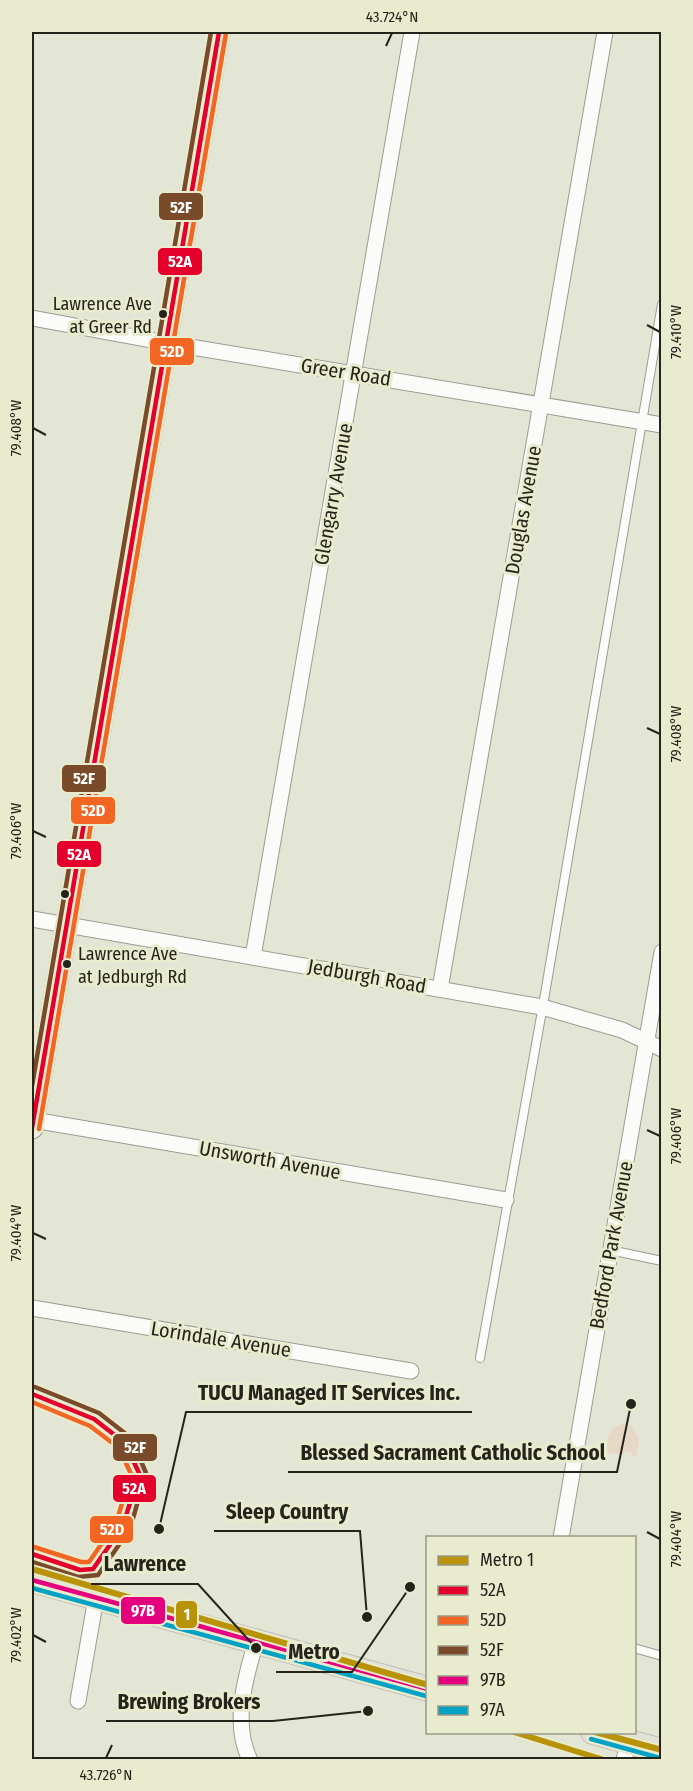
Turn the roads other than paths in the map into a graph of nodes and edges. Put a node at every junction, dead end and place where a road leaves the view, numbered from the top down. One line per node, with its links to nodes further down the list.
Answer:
1 (219, 32): 6 (main road)
2 (412, 32): 7 (street, Glengarry Avenue)
3 (605, 32): 8 (street, Douglas Avenue)
4 (662, 304): 9 (lane)
5 (32, 318): 6 (street, Greer Road)
6 (167, 343): 7 (street, Greer Road); 12 (main road)
7 (354, 373): 8 (street, Greer Road); 14 (street, Glengarry Avenue)
8 (541, 405): 9 (street, Greer Road); 15 (street, Douglas Avenue)
9 (642, 422): 10 (street, Greer Road); 16 (lane)
10 (662, 425)
11 (32, 919): 12 (street, Jedburgh Road)
12 (68, 925): 14 (street, Jedburgh Road); 19 (main road)
13 (662, 952): 17 (street, Bedford Park Avenue)
14 (253, 957): 15 (street, Jedburgh Road)
15 (440, 988): 16 (street, Jedburgh Road)
16 (542, 1007): 17 (street, Jedburgh Road); 20 (lane)
17 (646, 1041): 18 (street, Jedburgh Road); 21 (street, Bedford Park Avenue)
18 (662, 1049)
19 (32, 1124): 20 (street, Unsworth Avenue)
20 (506, 1200): 24 (lane)
21 (610, 1250): 22 (lane); 26 (street, Bedford Park Avenue)
22 (662, 1261)
23 (32, 1308): 25 (street, Lorindale Avenue)
24 (480, 1358)
25 (411, 1371)
26 (561, 1536)
27 (32, 1580): 28 (main road)
28 (96, 1598): 29 (main road); 33 (street)
29 (256, 1642): 32 (main road); 37 (street)
30 (636, 1649): 31 (lane)
31 (662, 1656)
32 (426, 1688)
33 (78, 1701)
34 (596, 1734): 35 (main road)
35 (626, 1751): 36 (main road)
36 (662, 1751)
37 (250, 1760)

